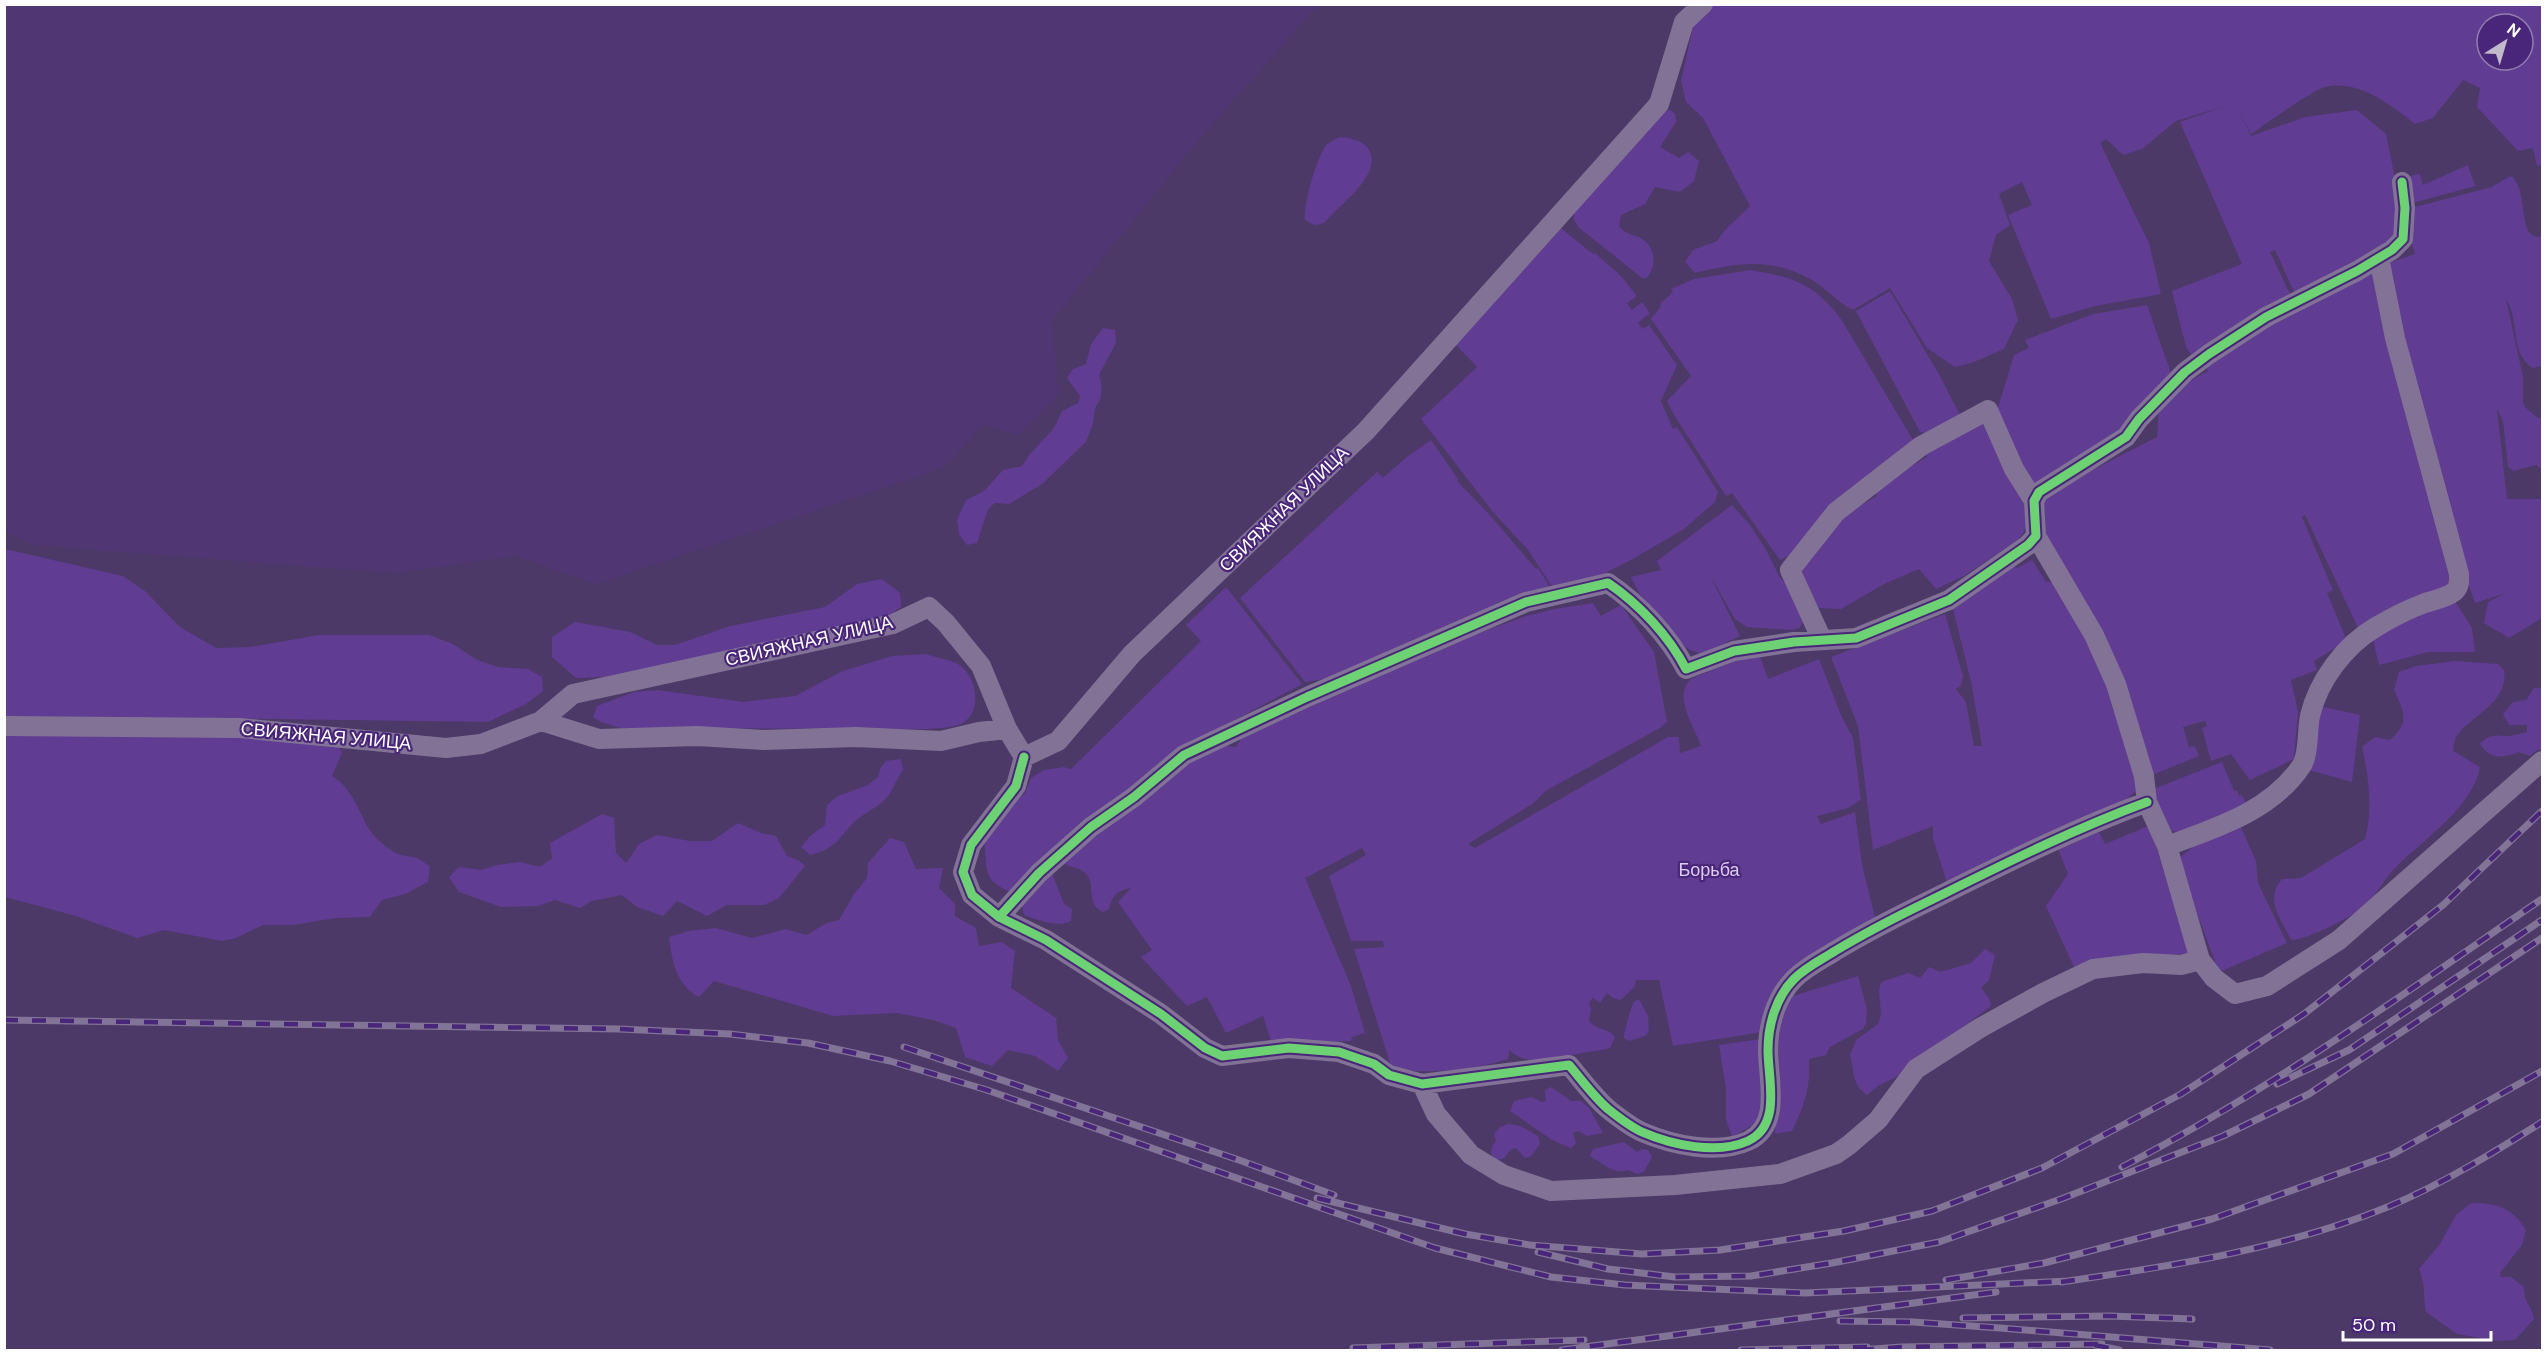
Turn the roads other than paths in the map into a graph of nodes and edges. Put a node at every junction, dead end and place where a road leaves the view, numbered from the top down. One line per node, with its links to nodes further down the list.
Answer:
1 (1703, 4): 10 (street, СВИЯЖНАЯ УЛИЦА)
2 (2402, 182): 3 (street)
3 (2379, 258): 4 (street); 13 (street)
4 (2034, 501): 5 (street); 6 (street)
5 (2036, 536): 6 (street); 12 (street)
6 (1822, 640): 14 (street)
7 (541, 721): 8 (street, СВИЯЖНАЯ УЛИЦА); 9 (street); 9 (street, СВИЯЖНАЯ УЛИЦА)
8 (4, 726)
9 (1007, 729): 10 (street, СВИЯЖНАЯ УЛИЦА)
10 (1024, 757): 14 (street)
11 (2542, 761): 15 (street)
12 (2147, 802): 13 (street); 16 (street)
13 (2167, 846): 15 (street)
14 (999, 917): 16 (street)
15 (2200, 960): 16 (street)
16 (1422, 1084)

